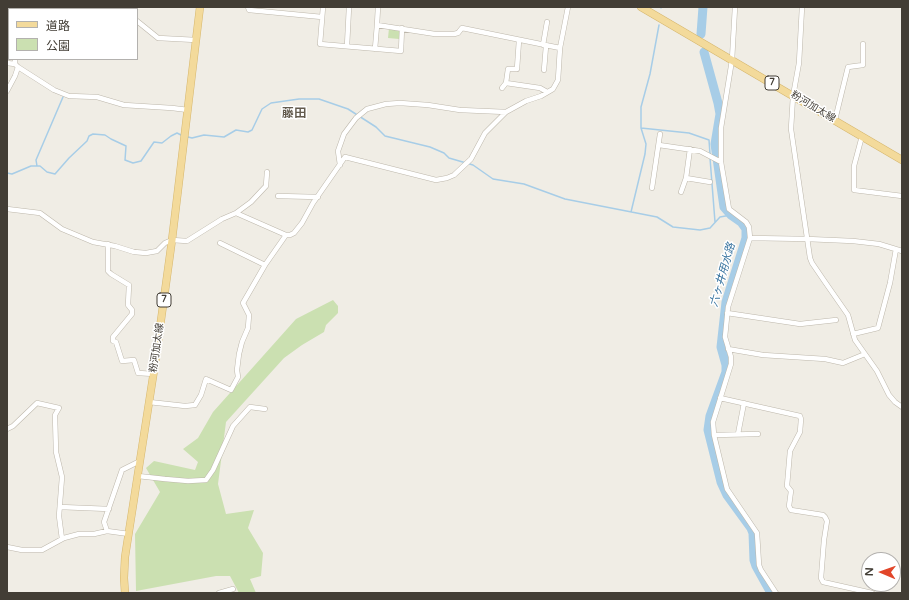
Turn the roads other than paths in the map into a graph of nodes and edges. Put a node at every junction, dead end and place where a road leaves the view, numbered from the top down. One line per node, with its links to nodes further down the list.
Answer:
1 (200, 7): 15 (main road, 粉河加太線 / 7)
2 (248, 7): 10 (street)
3 (322, 7): 10 (street)
4 (349, 7): 19 (street)
5 (378, 7): 13 (street)
6 (568, 7): 20 (street)
7 (641, 7): 22 (main road, 粉河加太線 / 7)
8 (735, 7): 22 (street)
9 (802, 7): 30 (street)
10 (322, 17): 19 (street)
11 (138, 22): 15 (street)
12 (547, 22): 18 (street)
13 (377, 25): 14 (street); 21 (street)
14 (402, 28): 16 (street); 21 (street)
15 (196, 40): 31 (main road, 粉河加太線 / 7)
16 (519, 40): 18 (street); 26 (street)
17 (863, 44): 33 (street)
18 (545, 45): 20 (street); 25 (street)
19 (347, 46): 21 (street)
20 (560, 48): 29 (street)
21 (375, 49)
22 (732, 60): 30 (main road, 粉河加太線 / 7); 39 (street)
23 (7, 63): 24 (street)
24 (16, 63): 28 (street); 31 (street)
25 (544, 70)
26 (506, 83): 27 (street); 29 (street)
27 (502, 88)
28 (7, 91)
29 (547, 92): 32 (street)
30 (793, 96): 33 (main road, 粉河加太線 / 7); 53 (street)
31 (188, 110): 54 (main road, 粉河加太線 / 7)
32 (506, 112): 40 (street); 40 (street)
33 (835, 120): 35 (main road, 粉河加太線 / 7)
34 (660, 134): 36 (street)
35 (862, 136): 38 (main road, 粉河加太線 / 7); 47 (street)
36 (659, 144): 37 (street); 44 (street)
37 (690, 149): 39 (street); 42 (street)
38 (902, 160)
39 (721, 162): 52 (street)
40 (340, 164): 48 (street)
41 (267, 172): 50 (street)
42 (686, 178): 43 (street); 45 (street)
43 (710, 182)
44 (652, 188)
45 (681, 192)
46 (278, 196): 48 (street)
47 (902, 196)
48 (318, 197): 51 (street)
49 (7, 209): 56 (street)
50 (236, 213): 51 (street); 54 (street)
51 (286, 235): 59 (street)
52 (750, 238): 53 (street); 60 (street)
53 (807, 239): 57 (street); 62 (street)
54 (172, 240): 56 (street); 65 (main road, 粉河加太線 / 7)
55 (220, 242): 59 (street)
56 (108, 244): 65 (street)
57 (896, 249): 58 (street); 62 (street)
58 (902, 251)
59 (265, 265): 67 (street)
60 (727, 313): 61 (street); 63 (street)
61 (836, 320)
62 (853, 334): 64 (street)
63 (728, 349): 64 (street); 66 (street)
64 (865, 354): 69 (street)
65 (154, 374): 67 (main road, 粉河加太線 / 7)
66 (720, 398): 68 (street); 74 (street)
67 (149, 402): 75 (main road, 粉河加太線 / 7)
68 (744, 403): 72 (street); 88 (street)
69 (902, 407)
70 (265, 410): 76 (street)
71 (7, 429): 77 (street)
72 (738, 434): 73 (street); 74 (street)
73 (758, 434)
74 (714, 435): 87 (street)
75 (140, 461): 76 (main road, 粉河加太線 / 7); 78 (street)
76 (138, 476): 80 (main road, 粉河加太線 / 7)
77 (60, 507): 78 (street); 81 (street)
78 (109, 509): 79 (street)
79 (107, 531): 80 (street); 81 (street)
80 (129, 534): 85 (main road, 粉河加太線 / 7)
81 (62, 539): 82 (street)
82 (7, 547)
83 (233, 589): 84 (street)
84 (225, 592): 86 (street)
85 (125, 593)
86 (219, 593)
87 (776, 593)
88 (872, 593)

